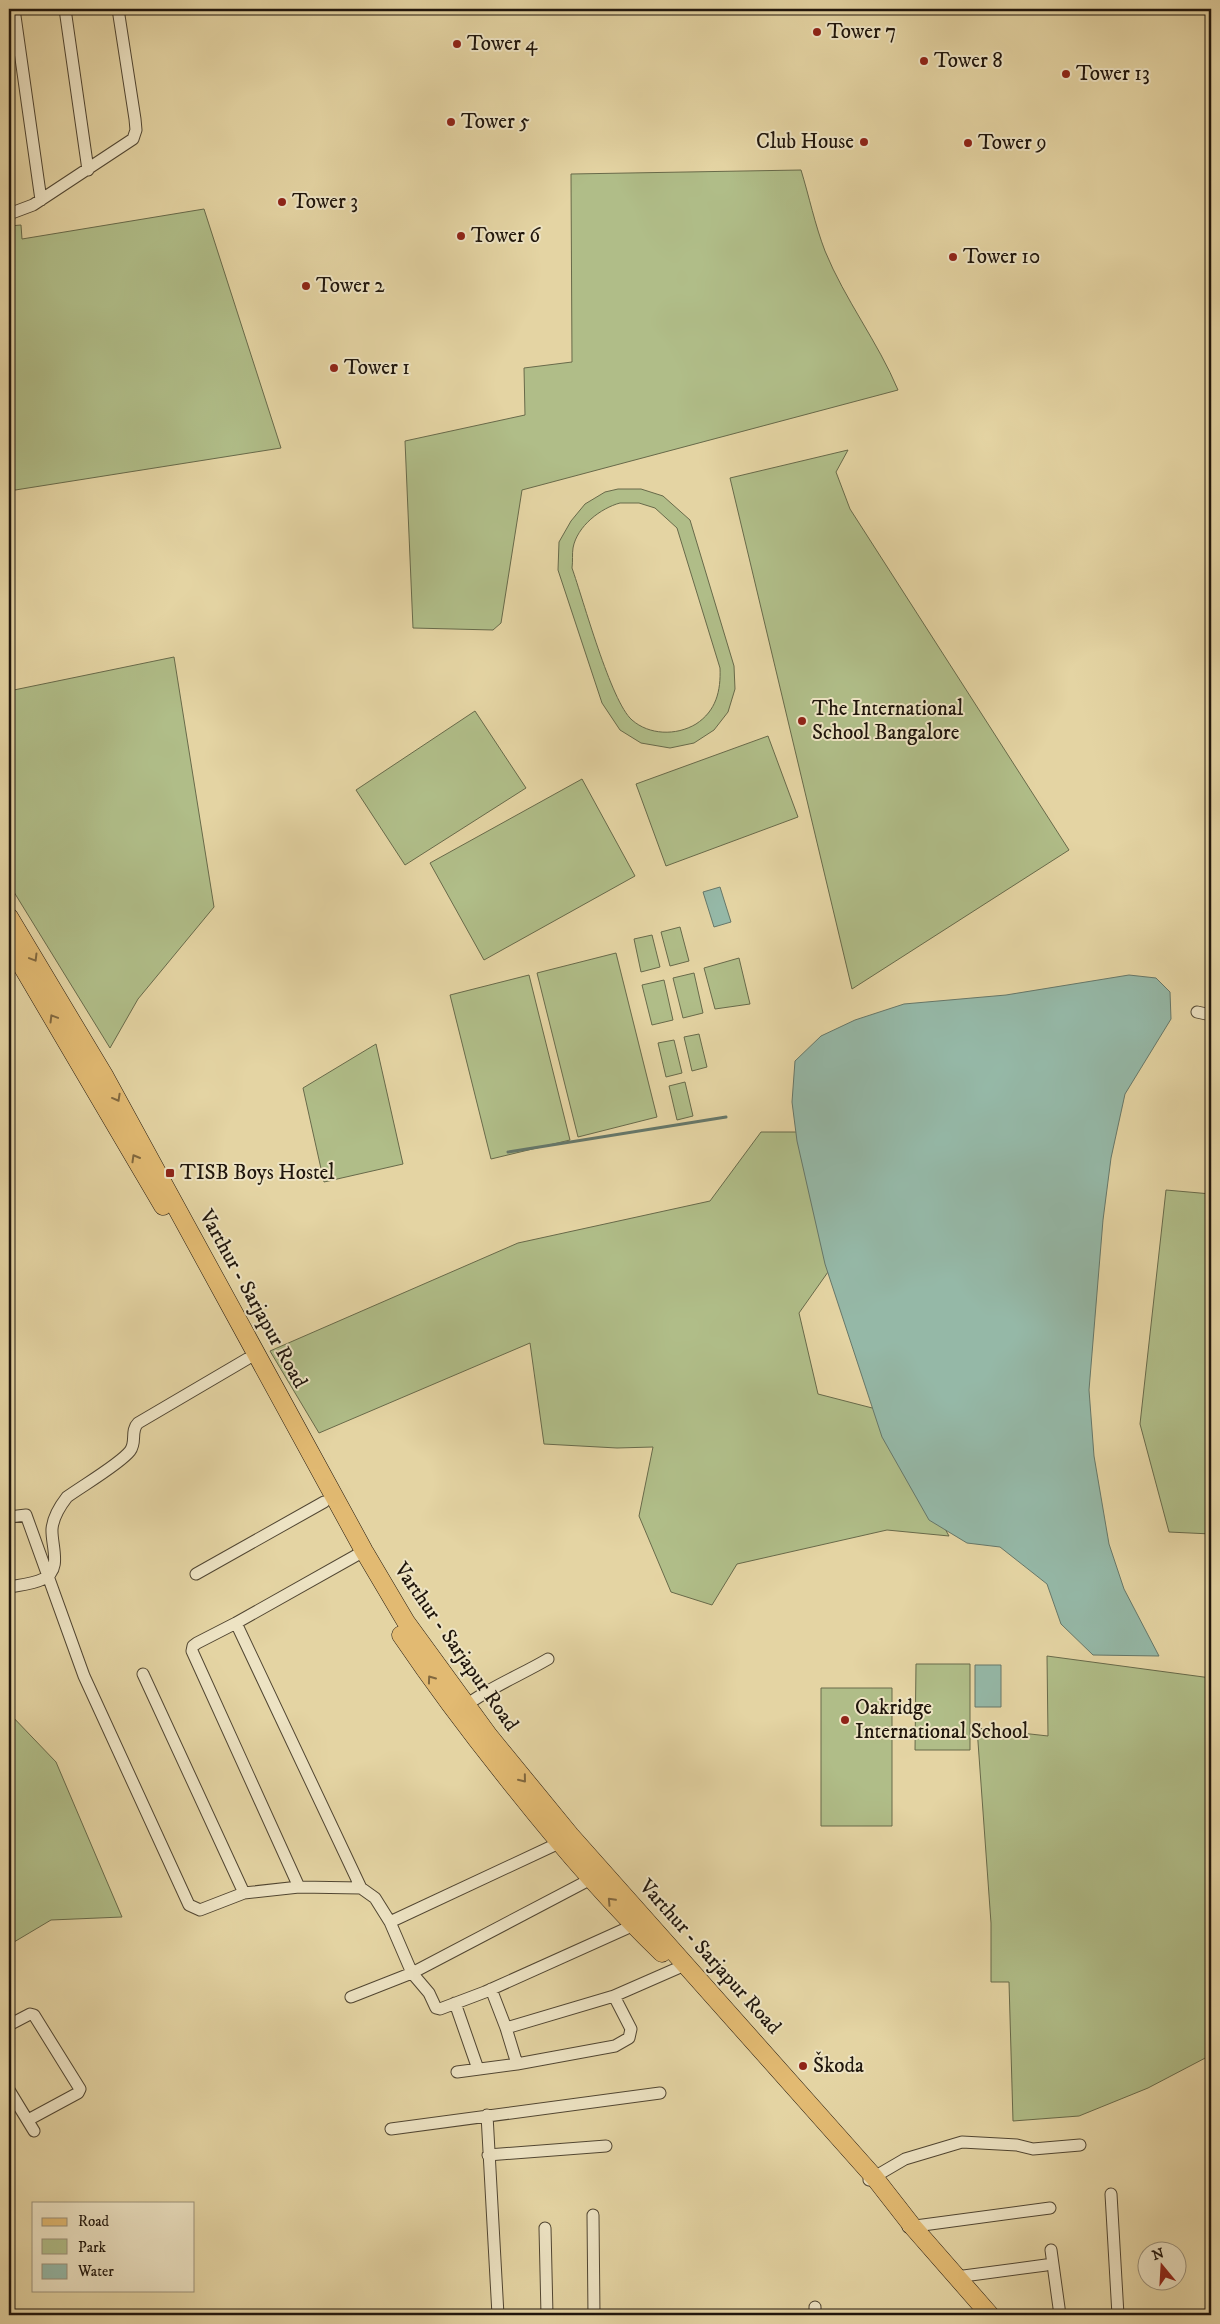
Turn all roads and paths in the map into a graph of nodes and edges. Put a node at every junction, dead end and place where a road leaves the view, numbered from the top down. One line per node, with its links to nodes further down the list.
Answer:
1 (14, 9): 5 (street)
2 (65, 9): 4 (street)
3 (118, 9): 4 (street)
4 (88, 170): 5 (street)
5 (41, 200): 6 (street)
6 (9, 214)
7 (9, 916): 14 (main road, Varthur - Sarjapur Road, one-way to 14)
8 (9, 944): 11 (main road, Varthur - Sarjapur Road, one-way to 8)
9 (1197, 1012): 10 (street)
10 (1211, 1015)
11 (247, 1359): 12 (main road, Varthur - Sarjapur Road); 16 (street)
12 (324, 1502): 14 (main road, Varthur - Sarjapur Road); 15 (street)
13 (9, 1517): 16 (street)
14 (359, 1554): 18 (street); 21 (main road, Varthur - Sarjapur Road)
15 (196, 1574)
16 (48, 1576): 17 (street); 26 (street)
17 (9, 1587)
18 (236, 1623): 24 (street); 25 (street)
19 (548, 1658): 21 (street)
20 (143, 1674): 26 (street)
21 (460, 1709): 22 (main road, Varthur - Sarjapur Road); 49 (main road, Varthur - Sarjapur Road, one-way to 49)
22 (559, 1843): 23 (main road, Varthur - Sarjapur Road); 27 (street)
23 (591, 1879): 28 (main road, Varthur - Sarjapur Road, one-way to 23); 30 (street)
24 (299, 1886): 25 (street); 26 (street)
25 (361, 1888): 27 (street)
26 (244, 1893)
27 (390, 1922): 30 (street)
28 (634, 1926): 29 (main road, Varthur - Sarjapur Road); 31 (street)
29 (678, 1968): 32 (street); 49 (main road, Varthur - Sarjapur Road)
30 (412, 1973): 33 (street); 34 (street)
31 (491, 1989): 34 (street); 36 (street)
32 (614, 1996): 36 (street); 37 (street)
33 (351, 1997)
34 (455, 2003): 38 (street)
35 (9, 2025): 43 (street)
36 (506, 2028): 37 (street)
37 (517, 2064): 38 (street)
38 (478, 2069): 39 (street)
39 (456, 2072)
40 (9, 2090): 43 (street)
41 (660, 2093): 42 (street)
42 (487, 2115): 44 (street); 48 (street)
43 (28, 2120): 45 (street)
44 (391, 2129)
45 (34, 2131)
46 (1080, 2145): 49 (street)
47 (606, 2146): 48 (street)
48 (488, 2155): 58 (street)
49 (871, 2179): 53 (main road, Varthur - Sarjapur Road)
50 (1111, 2194): 64 (street)
51 (1050, 2208): 53 (street)
52 (593, 2215): 60 (street)
53 (910, 2227): 57 (main road, Varthur - Sarjapur Road); 61 (main road, Varthur - Sarjapur Road)
54 (544, 2228): 59 (street)
55 (1051, 2250): 63 (street)
56 (1046, 2265): 57 (street)
57 (956, 2276): 62 (main road, Varthur - Sarjapur Road)
58 (498, 2315)
59 (547, 2315)
60 (594, 2315)
61 (981, 2315)
62 (990, 2315)
63 (1060, 2315)
64 (1118, 2315)

